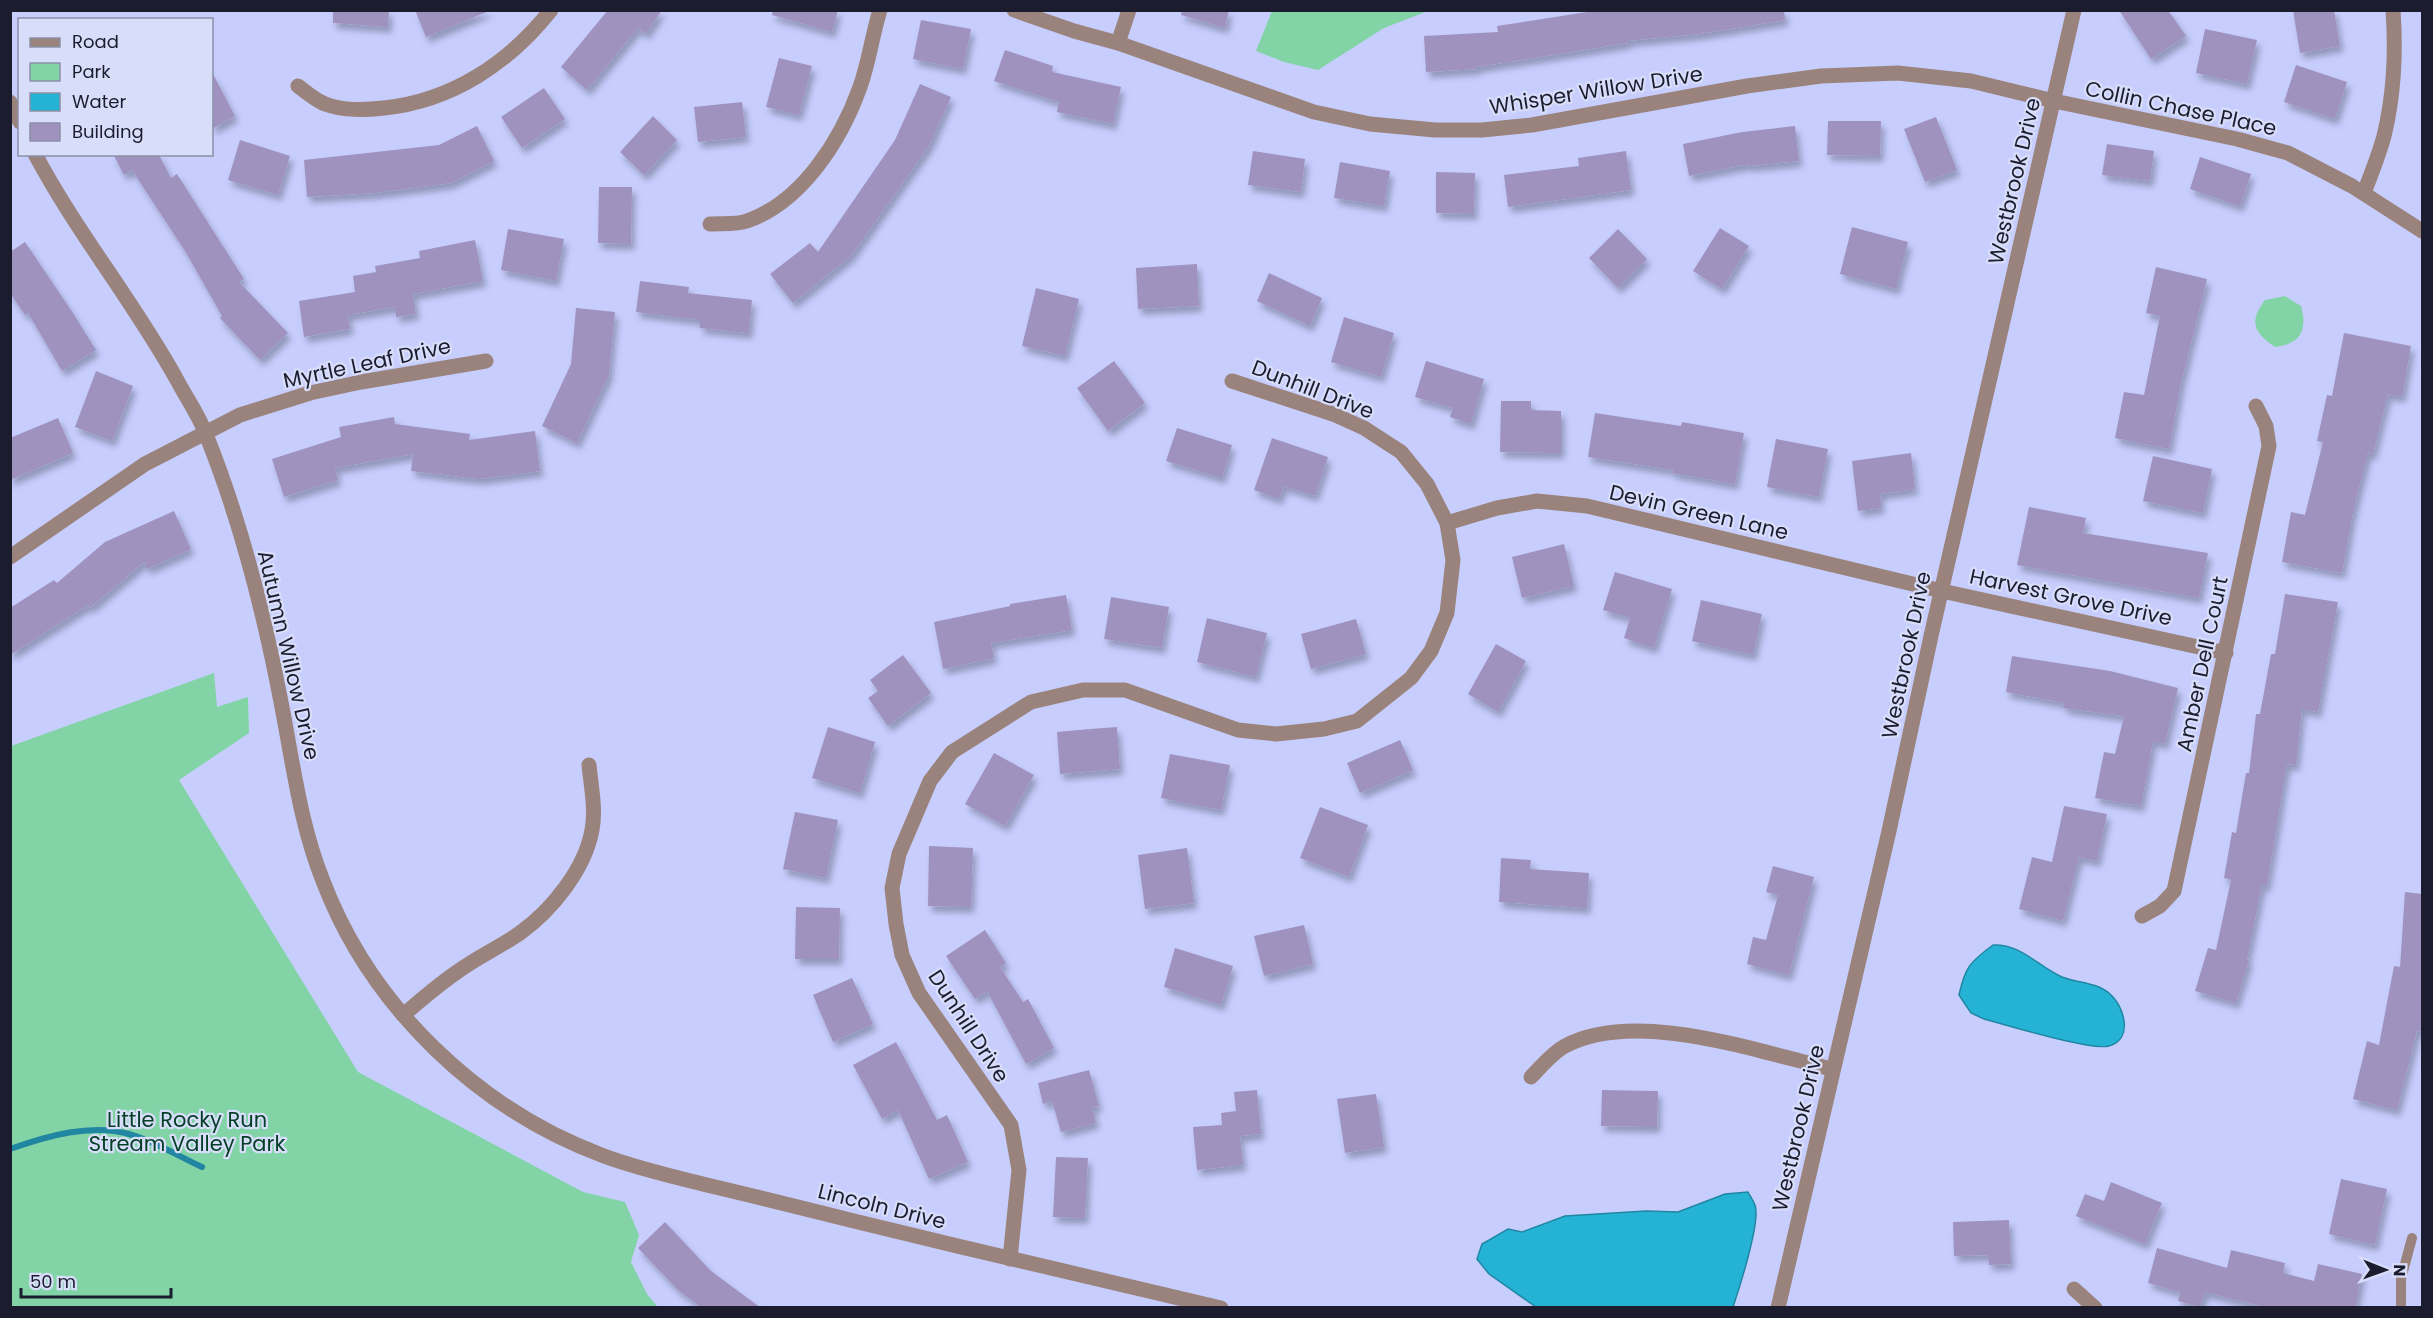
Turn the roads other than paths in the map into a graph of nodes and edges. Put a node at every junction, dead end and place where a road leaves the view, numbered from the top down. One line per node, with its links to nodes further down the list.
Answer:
1 (550, 10): 8 (street)
2 (880, 10): 14 (street)
3 (1014, 10): 7 (street, Whisper Willow Drive)
4 (1129, 10): 7 (street)
5 (2074, 10): 9 (street, Westbrook Drive)
6 (2393, 10): 13 (street)
7 (1118, 44): 9 (street, Whisper Willow Drive)
8 (298, 86)
9 (2054, 101): 13 (street, Collin Chase Place); 22 (street, Westbrook Drive)
10 (10, 102): 11 (street)
11 (18, 118)
12 (36, 156): 19 (street, Autumn Willow Drive)
13 (2364, 193): 15 (street, Collin Chase Place)
14 (710, 224)
15 (2422, 231)
16 (486, 361): 19 (street, Myrtle Leaf Drive)
17 (1232, 381): 20 (street, Dunhill Drive)
18 (2256, 406): 23 (street, Amber Dell Court)
19 (206, 432): 21 (street, Myrtle Leaf Drive); 26 (street, Autumn Willow Drive)
20 (1447, 523): 22 (street, Devin Green Lane); 31 (street, Dunhill Drive)
21 (10, 557)
22 (1942, 591): 23 (street, Harvest Grove Drive); 27 (street, Westbrook Drive)
23 (2226, 652): 25 (street, Amber Dell Court)
24 (590, 765): 26 (street)
25 (2142, 916)
26 (403, 1015): 29 (street, Autumn Willow Drive)
27 (1832, 1070): 28 (street); 34 (street, Westbrook Drive)
28 (1531, 1077)
29 (539, 1126): 31 (street, Lincoln Drive)
30 (2412, 1238): 36 (lane)
31 (1010, 1259): 33 (street, Lincoln Drive)
32 (2074, 1289): 35 (street)
33 (1221, 1308)
34 (1778, 1308)
35 (2096, 1308)
36 (2401, 1308)

